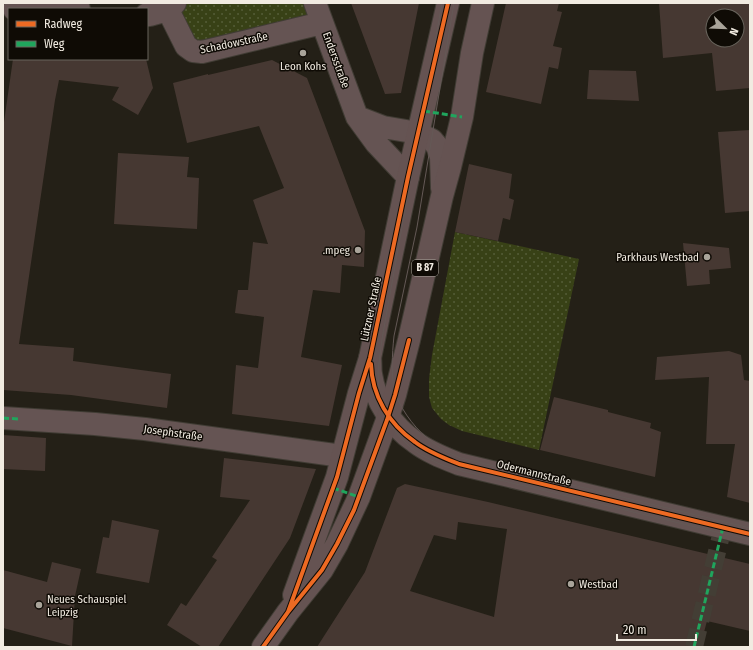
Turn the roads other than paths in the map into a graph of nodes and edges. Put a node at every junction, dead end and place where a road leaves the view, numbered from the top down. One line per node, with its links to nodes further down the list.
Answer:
1 (448, 3): 9 (main road, Lützner Straße / B 87)
2 (483, 3): 11 (main road, Lützner Straße / B 87)
3 (171, 7): 6 (street, Schadowstraße); 7 (street, Schadowstraße)
4 (16, 8): 5 (street)
5 (65, 8)
6 (319, 13): 8 (street, Endersstraße)
7 (148, 14)
8 (358, 117): 9 (street); 10 (street, Endersstraße)
9 (418, 133): 10 (main road, Lützner Straße / B 87); 11 (street)
10 (408, 177): 12 (main road, Lützner Straße / B 87)
11 (442, 196): 13 (main road, Lützner Straße / B 87)
12 (370, 358): 13 (street, Odermannstraße); 15 (main road, Lützner Straße / B 87)
13 (388, 417): 16 (street, Odermannstraße); 17 (main road, Lützner Straße / B 87)
14 (3, 418): 15 (street, Josephstraße)
15 (342, 456): 17 (main road, Lützner Straße / B 87)
16 (750, 534)
17 (288, 612): 18 (main road, Lützner Straße / B 87)
18 (263, 647)

